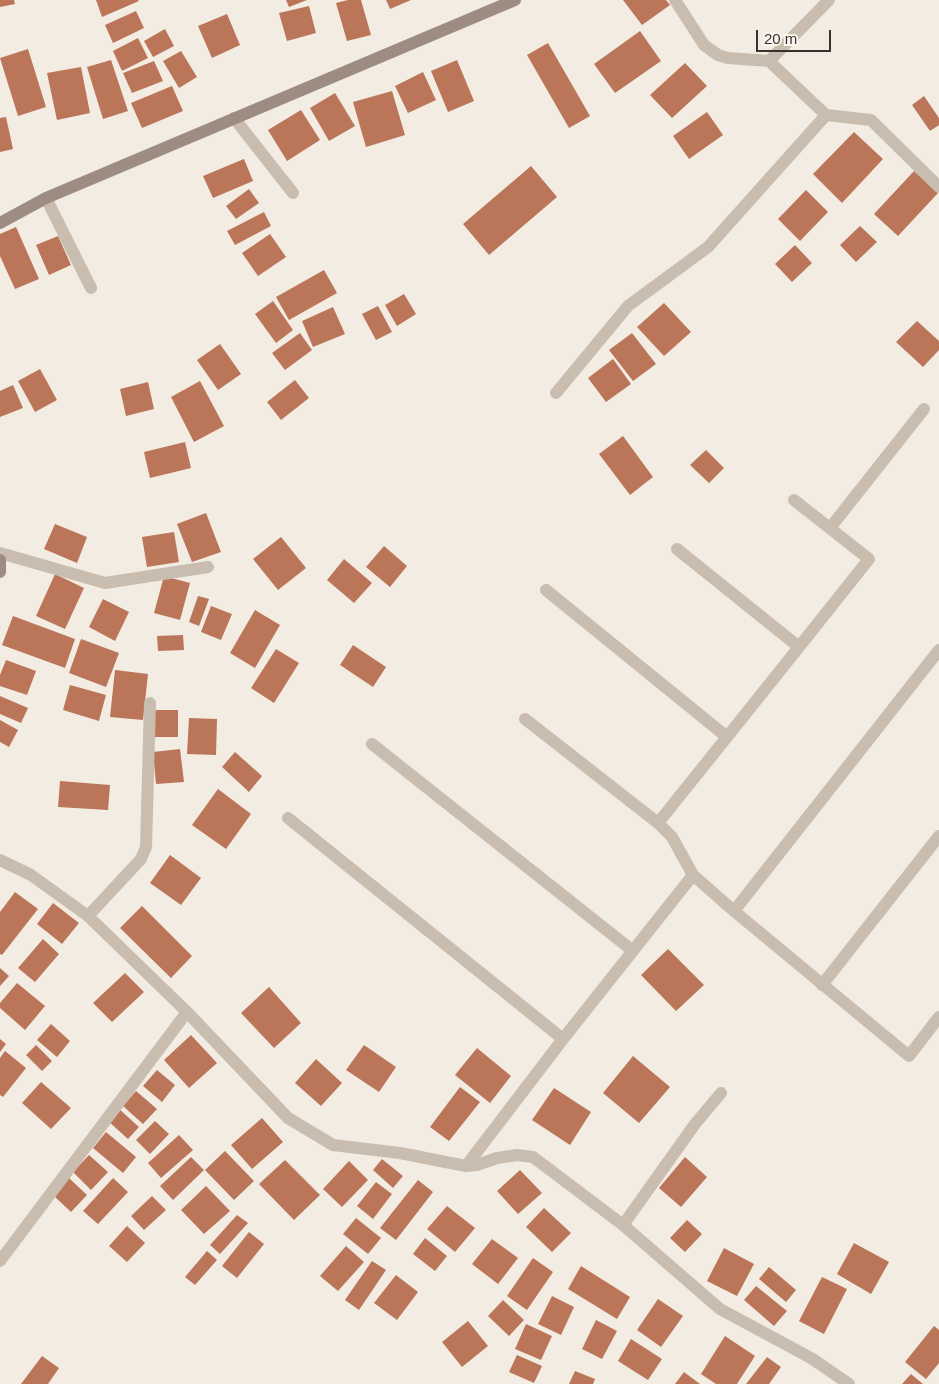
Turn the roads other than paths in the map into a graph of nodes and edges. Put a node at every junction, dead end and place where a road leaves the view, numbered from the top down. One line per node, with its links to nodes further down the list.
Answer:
1 (515, 0): 6 (street)
2 (674, 0): 4 (street)
3 (829, 0): 4 (street)
4 (769, 61): 5 (street)
5 (826, 115): 7 (street); 12 (street)
6 (234, 118): 8 (street); 9 (street)
7 (939, 187)
8 (293, 193)
9 (46, 198): 10 (street); 11 (street)
10 (0, 223)
11 (91, 288)
12 (556, 393)
13 (924, 409): 15 (street)
14 (794, 500): 15 (street)
15 (830, 528): 22 (street)
16 (677, 549): 22 (street)
17 (0, 553): 19 (street)
18 (0, 560): 20 (street)
19 (208, 567)
20 (0, 572)
21 (546, 590): 26 (street)
22 (799, 647): 26 (street)
23 (939, 650): 33 (street)
24 (150, 703): 34 (street)
25 (525, 718): 29 (street)
26 (727, 737): 29 (street)
27 (372, 744): 35 (street)
28 (288, 818): 39 (street)
29 (658, 823): 32 (street)
30 (939, 836): 36 (street)
31 (0, 860): 34 (street)
32 (693, 874): 33 (street); 35 (street)
33 (734, 911): 36 (street)
34 (88, 916): 37 (street)
35 (633, 950): 39 (street)
36 (822, 985): 38 (street)
37 (187, 1012): 41 (street); 43 (street)
38 (939, 1018)
39 (563, 1038): 41 (street)
40 (721, 1093): 42 (street)
41 (466, 1166): 42 (street)
42 (623, 1225): 44 (street)
43 (0, 1261)
44 (849, 1384)

